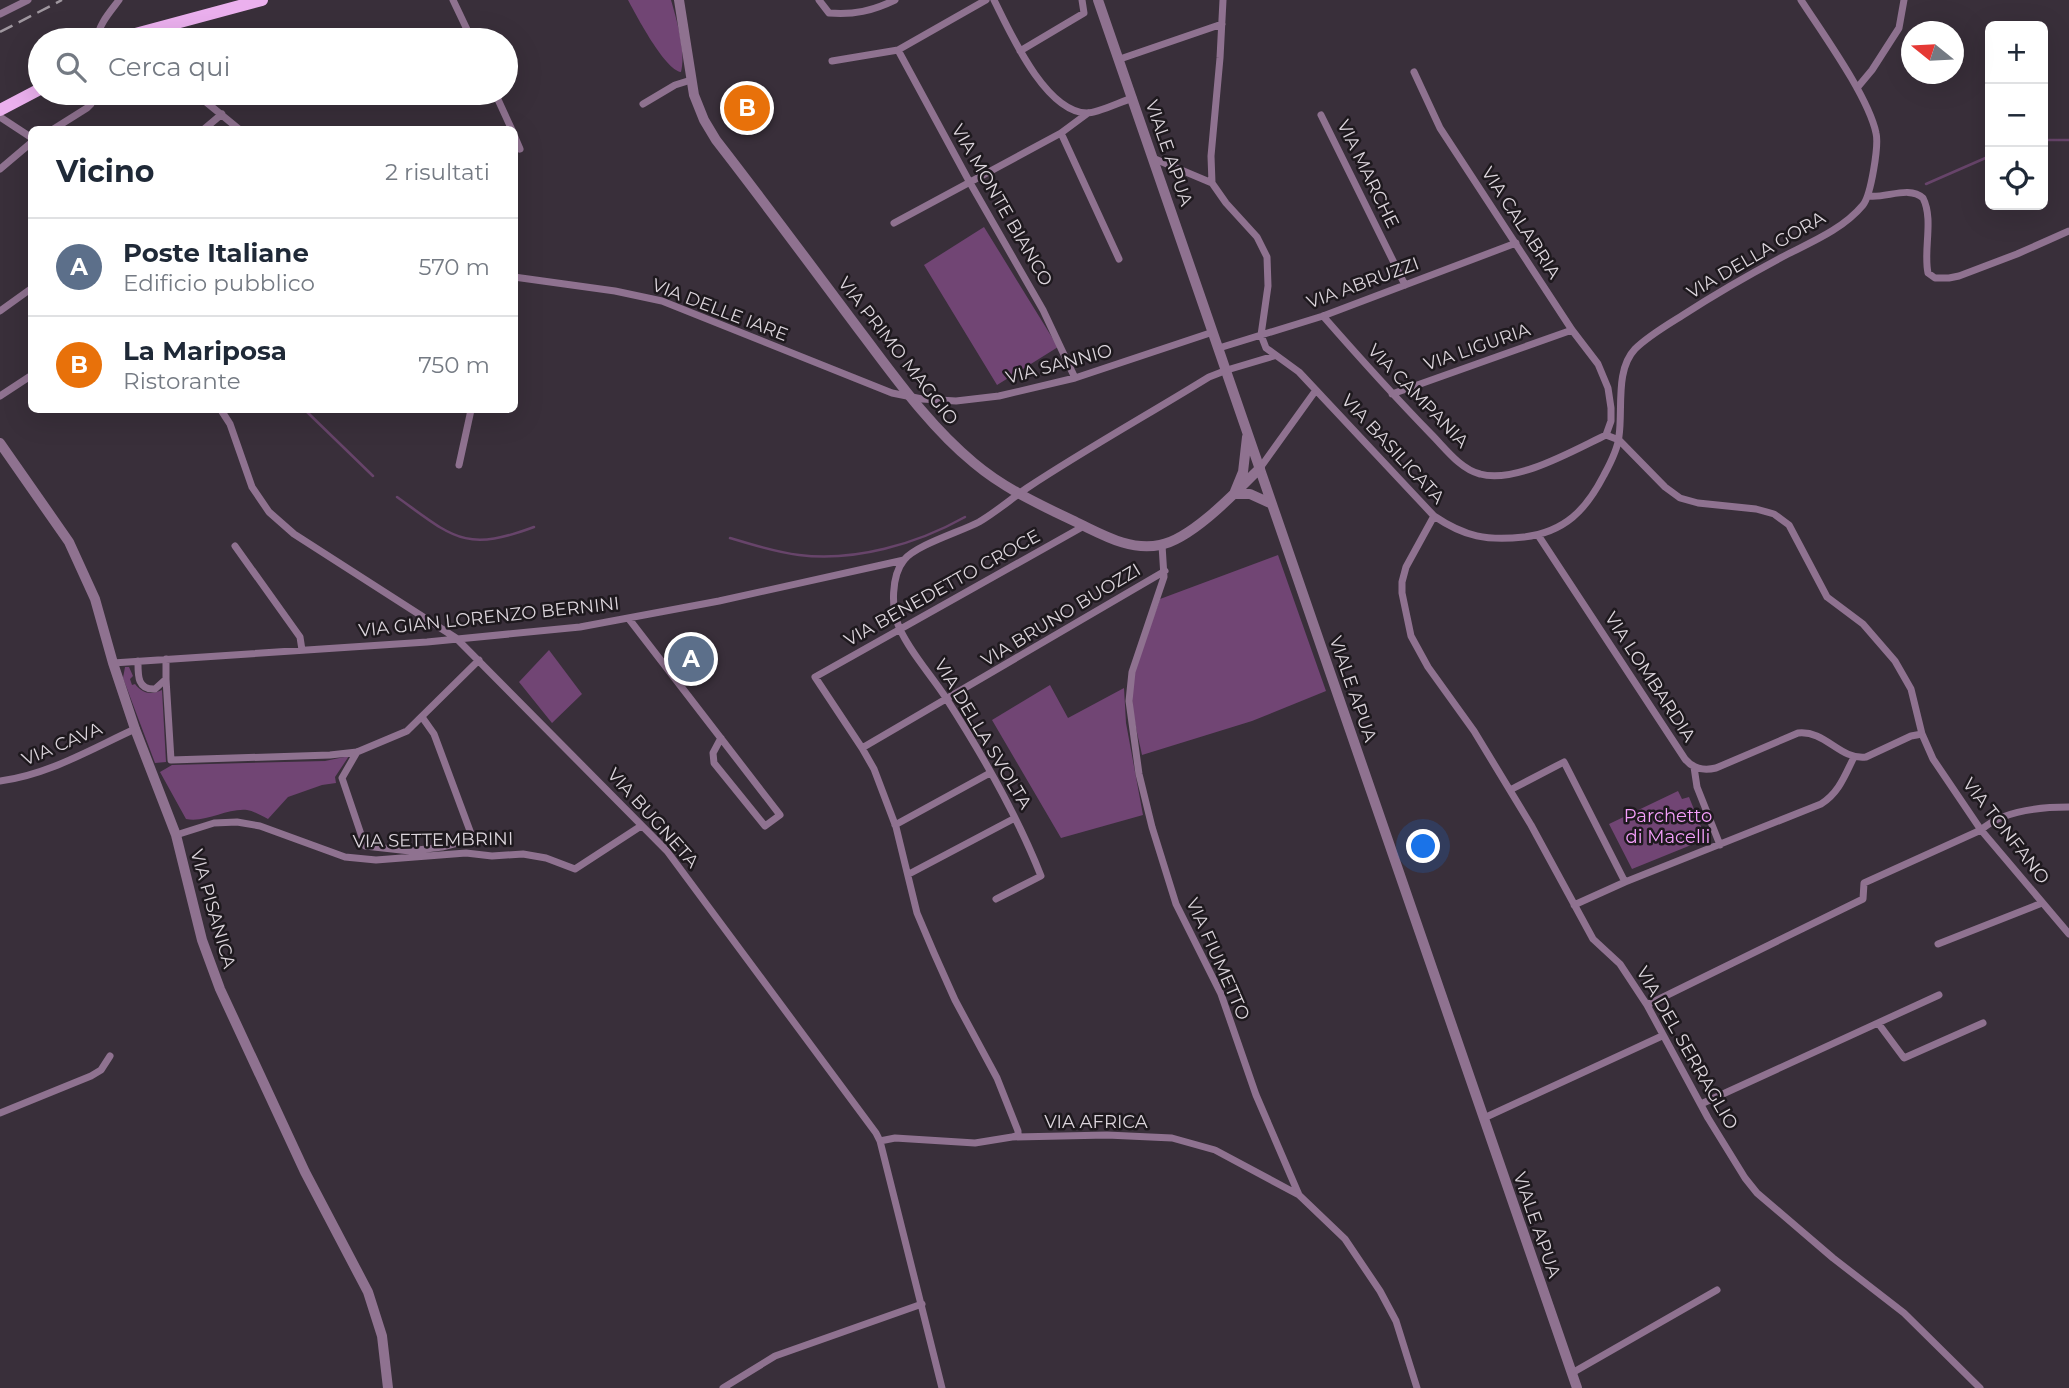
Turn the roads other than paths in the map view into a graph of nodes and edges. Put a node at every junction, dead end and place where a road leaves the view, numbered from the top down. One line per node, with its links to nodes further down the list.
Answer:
1 (28, 0): 15 (street)
2 (119, 0): 17 (street)
3 (262, 0): 18 (main road)
4 (453, 0): 19 (street)
5 (679, 0): 25 (street, VIA PRIMO MAGGIO)
6 (819, 0): 7 (street)
7 (895, 0)
8 (986, 0): 20 (street)
9 (994, 0): 21 (street)
10 (1082, 0): 21 (street)
11 (1098, 0): 22 (street, VIALE APUA)
12 (1223, 0): 16 (street)
13 (1801, 0): 26 (street)
14 (1904, 0): 26 (street)
15 (0, 14)
16 (1222, 24): 22 (street); 50 (street)
17 (101, 28)
18 (160, 28)
19 (466, 28)
20 (898, 50): 23 (street); 49 (street, VIA MONTE BIANCO)
21 (1020, 51): 34 (street)
22 (1120, 59): 28 (street, VIALE APUA)
23 (832, 61)
24 (1414, 72): 54 (street, VIA CALABRIA)
25 (691, 80): 29 (street); 74 (street, VIA PRIMO MAGGIO)
26 (1857, 88): 51 (street)
27 (28, 95): 33 (main road)
28 (1133, 98): 34 (street); 47 (street, VIALE APUA)
29 (643, 104)
30 (90, 105): 38 (street)
31 (210, 105): 35 (street)
32 (501, 105): 41 (street)
33 (0, 110)
34 (1088, 113): 42 (street)
35 (222, 114): 39 (street); 40 (street)
36 (1321, 115): 57 (street, VIA MARCHE)
37 (0, 117): 43 (street)
38 (58, 126)
39 (208, 126)
40 (236, 126)
41 (510, 126)
42 (1061, 133): 49 (street); 55 (street)
43 (28, 137)
44 (28, 144): 48 (street)
45 (518, 144): 46 (street)
46 (520, 149)
47 (1155, 159): 50 (street); 62 (street, VIALE APUA)
48 (0, 169)
49 (969, 181): 52 (street); 68 (street, VIA MONTE BIANCO)
50 (1212, 183): 63 (street)
51 (1868, 196): 53 (street); 69 (street, VIA DELLA GORA)
52 (894, 223)
53 (2069, 231)
54 (1516, 243): 57 (street, VIA ABRUZZI); 61 (street, VIA CALABRIA)
55 (1119, 259)
56 (518, 279): 74 (street, VIA DELLE IARE)
57 (1405, 285): 60 (street, VIA ABRUZZI)
58 (28, 290): 59 (street)
59 (0, 311)
60 (1323, 316): 63 (street, VIA ABRUZZI); 72 (street, VIA CAMPANIA)
61 (1572, 330): 70 (street, VIA CALABRIA); 72 (street, VIA LIGURIA)
62 (1213, 332): 64 (street, VIALE APUA); 68 (street, VIA SANNIO)
63 (1261, 335): 64 (street, VIA ABRUZZI); 65 (street, VIA BASILICATA)
64 (1219, 348): 66 (street, VIALE APUA)
65 (1274, 356): 66 (street); 71 (street, VIA BASILICATA)
66 (1227, 370): 77 (street, VIALE APUA); 84 (street, VIA GIAN LORENZO BERNINI)
67 (28, 378): 73 (street)
68 (1075, 378): 74 (street, VIA SANNIO)
69 (1623, 386): 70 (street); 79 (street, VIA DELLA GORA)
70 (1608, 388): 78 (street, VIA CALABRIA)
71 (1316, 390): 82 (street); 86 (street, VIA BASILICATA)
72 (1392, 394): 78 (street, VIA CAMPANIA)
73 (0, 396)
74 (909, 396): 84 (street, VIA PRIMO MAGGIO)
75 (223, 413): 95 (street, VIA BUGNETA)
76 (470, 413): 81 (street)
77 (1247, 429): 82 (street, VIALE APUA); 83 (street)
78 (1606, 435): 79 (street)
79 (1619, 440): 88 (street, VIA BASILICATA); 105 (street, VIA TONFANO)
80 (0, 443): 100 (street, VIA PISANICA)
81 (459, 465)
82 (1260, 468): 83 (street, VIA PRIMO MAGGIO); 85 (street, VIALE APUA)
83 (1234, 494): 85 (street); 89 (street, VIA PRIMO MAGGIO)
84 (1019, 495): 87 (street, VIA PRIMO MAGGIO); 91 (street, VIA GIAN LORENZO BERNINI)
85 (1272, 504): 136 (street, VIALE APUA)
86 (1434, 516): 88 (street, VIA BASILICATA); 113 (street, VIA DEL SERRAGLIO)
87 (1084, 526): 89 (street, VIA PRIMO MAGGIO); 94 (street, VIA BENEDETTO CROCE)
88 (1538, 535): 110 (street, VIA LOMBARDIA)
89 (1162, 545): 92 (street, VIA FIUMETTO)
90 (235, 546): 96 (street)
91 (904, 560): 93 (street, VIA GIAN LORENZO BERNINI); 94 (street, VIA DELLA SVOLTA)
92 (1165, 571): 102 (street, VIA BRUNO BUOZZI); 139 (street, VIA FIUMETTO)
93 (629, 619): 95 (street, VIA GIAN LORENZO BERNINI); 106 (street)
94 (899, 629): 102 (street, VIA DELLA SVOLTA); 107 (street, VIA BENEDETTO CROCE)
95 (456, 638): 96 (street, VIA GIAN LORENZO BERNINI); 98 (street, VIA BUGNETA)
96 (302, 650): 97 (street, VIA GIAN LORENZO BERNINI)
97 (166, 659): 99 (street, VIA GIAN LORENZO BERNINI); 101 (street)
98 (479, 660): 103 (street); 117 (street, VIA BUGNETA)
99 (138, 661): 100 (street, VIA GIAN LORENZO BERNINI); 101 (street)
100 (113, 663): 104 (street, VIA PISANICA)
101 (166, 679): 108 (street)
102 (948, 700): 107 (street, VIA BRUNO BUOZZI); 111 (street, VIA DELLA SVOLTA)
103 (422, 717): 108 (street); 108 (street)
104 (135, 729): 112 (street, VIA CAVA); 119 (street, VIA PISANICA)
105 (1922, 734): 109 (street); 118 (street, VIA TONFANO)
106 (721, 738): 106 (street)
107 (862, 748): 116 (street)
108 (357, 752)
109 (1854, 757): 110 (street, VIA LOMBARDIA); 120 (street)
110 (1694, 767): 120 (street)
111 (990, 773): 115 (street, VIA DELLA SVOLTA); 116 (street)
112 (0, 781)
113 (1510, 790): 122 (street); 125 (street, VIA DEL SERRAGLIO)
114 (2069, 807): 118 (street)
115 (1015, 818): 121 (street); 123 (street, VIA DELLA SVOLTA)
116 (895, 825): 121 (street)
117 (641, 826): 119 (street, VIA SETTEMBRINI); 138 (street, VIA BUGNETA)
118 (1981, 830): 124 (street, VIA TONFANO); 129 (street)
119 (176, 835): 143 (street, VIA PISANICA)
120 (1720, 845): 122 (street)
121 (909, 874): 137 (street)
122 (1625, 882): 125 (street)
123 (996, 899)
124 (2042, 903): 126 (street, VIA TONFANO); 127 (street)
125 (1574, 905): 129 (street, VIA DEL SERRAGLIO)
126 (2069, 934)
127 (1938, 944)
128 (1939, 995): 130 (street)
129 (1647, 1005): 132 (street, VIA DEL SERRAGLIO)
130 (1878, 1023): 131 (street); 134 (street)
131 (1983, 1023)
132 (1662, 1036): 134 (street, VIA DEL SERRAGLIO); 136 (street)
133 (110, 1056): 135 (street)
134 (1701, 1104): 148 (street, VIA DEL SERRAGLIO)
135 (0, 1113)
136 (1484, 1118): 142 (street, VIALE APUA)
137 (1012, 1137): 138 (street, VIA AFRICA); 139 (street, VIA AFRICA)
138 (880, 1141): 141 (street, VIA BUGNETA)
139 (1299, 1195): 146 (street, VIA FIUMETTO)
140 (1717, 1290): 142 (street)
141 (922, 1304): 144 (street); 145 (street, VIA BUGNETA)
142 (1572, 1373): 147 (street, VIALE APUA)
143 (387, 1388)
144 (723, 1388)
145 (942, 1388)
146 (1417, 1388)
147 (1577, 1388)
148 (1980, 1388)

